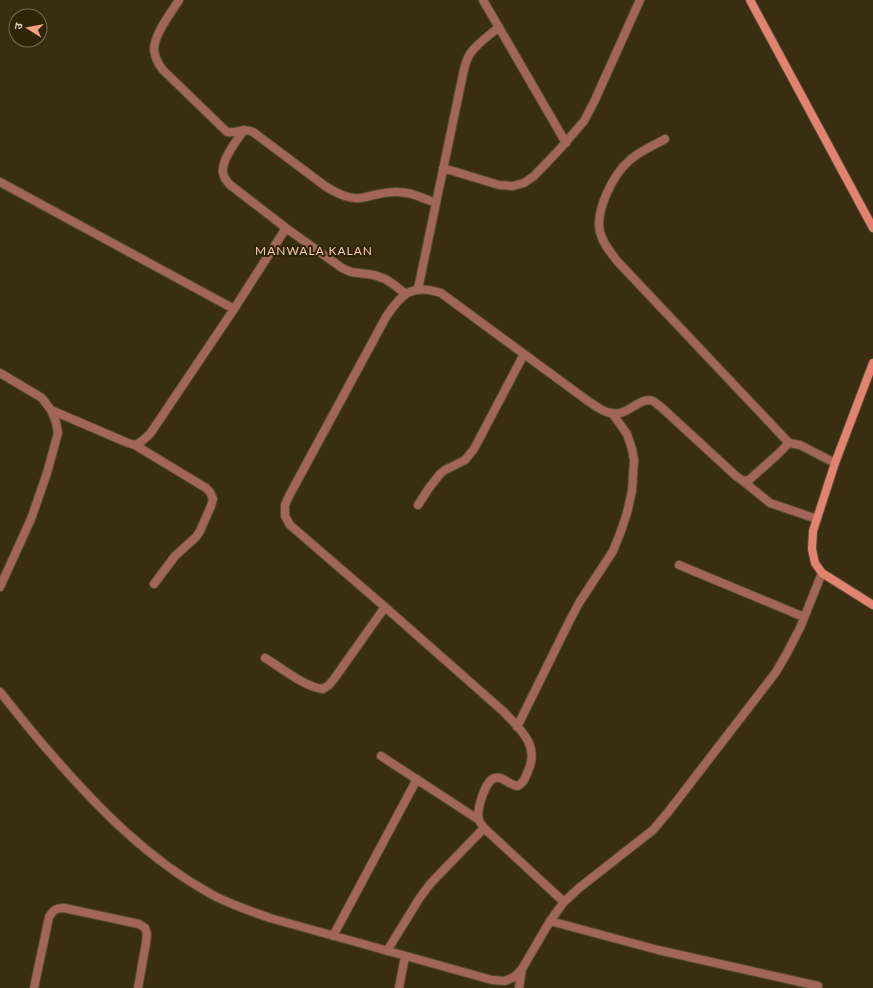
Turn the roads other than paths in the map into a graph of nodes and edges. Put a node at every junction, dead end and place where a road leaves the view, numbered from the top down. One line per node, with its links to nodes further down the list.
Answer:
1 (179, 0): 6 (street)
2 (483, 0): 5 (street)
3 (640, 0): 8 (street)
4 (750, 0): 13 (street)
5 (499, 27): 8 (street); 9 (street)
6 (244, 130): 11 (street); 12 (street)
7 (664, 139): 22 (street)
8 (566, 143): 9 (street)
9 (443, 168): 11 (street)
10 (0, 182): 16 (street)
11 (436, 203): 14 (street)
12 (286, 228): 15 (street); 16 (street)
13 (873, 228)
14 (418, 289): 15 (street); 17 (street)
15 (406, 294): 33 (street)
16 (234, 309): 23 (street)
17 (524, 354): 21 (street); 26 (street)
18 (873, 363): 24 (street)
19 (0, 373): 20 (street)
20 (51, 410): 23 (street); 31 (street)
21 (612, 413): 25 (street); 37 (street)
22 (789, 443): 24 (street); 25 (street)
23 (135, 445): 30 (street)
24 (835, 463): 27 (street)
25 (743, 481): 27 (street)
26 (418, 505)
27 (817, 519): 29 (street)
28 (679, 565): 34 (street)
29 (822, 573): 32 (street); 34 (street)
30 (154, 584)
31 (0, 587)
32 (873, 605)
33 (385, 607): 35 (street); 37 (street)
34 (804, 617): 42 (street)
35 (265, 658)
36 (0, 692): 44 (street)
37 (518, 727): 40 (street)
38 (382, 756): 39 (street)
39 (417, 779): 40 (street); 44 (street)
40 (479, 820): 41 (street)
41 (484, 828): 42 (street); 45 (street)
42 (564, 902): 43 (street)
43 (550, 921): 47 (street); 48 (street)
44 (333, 936): 45 (street)
45 (387, 951): 46 (street)
46 (405, 956): 47 (street); 51 (street)
47 (522, 970): 52 (street)
48 (818, 986)
49 (34, 988): 50 (street)
50 (138, 988)
51 (399, 988)
52 (519, 988)

